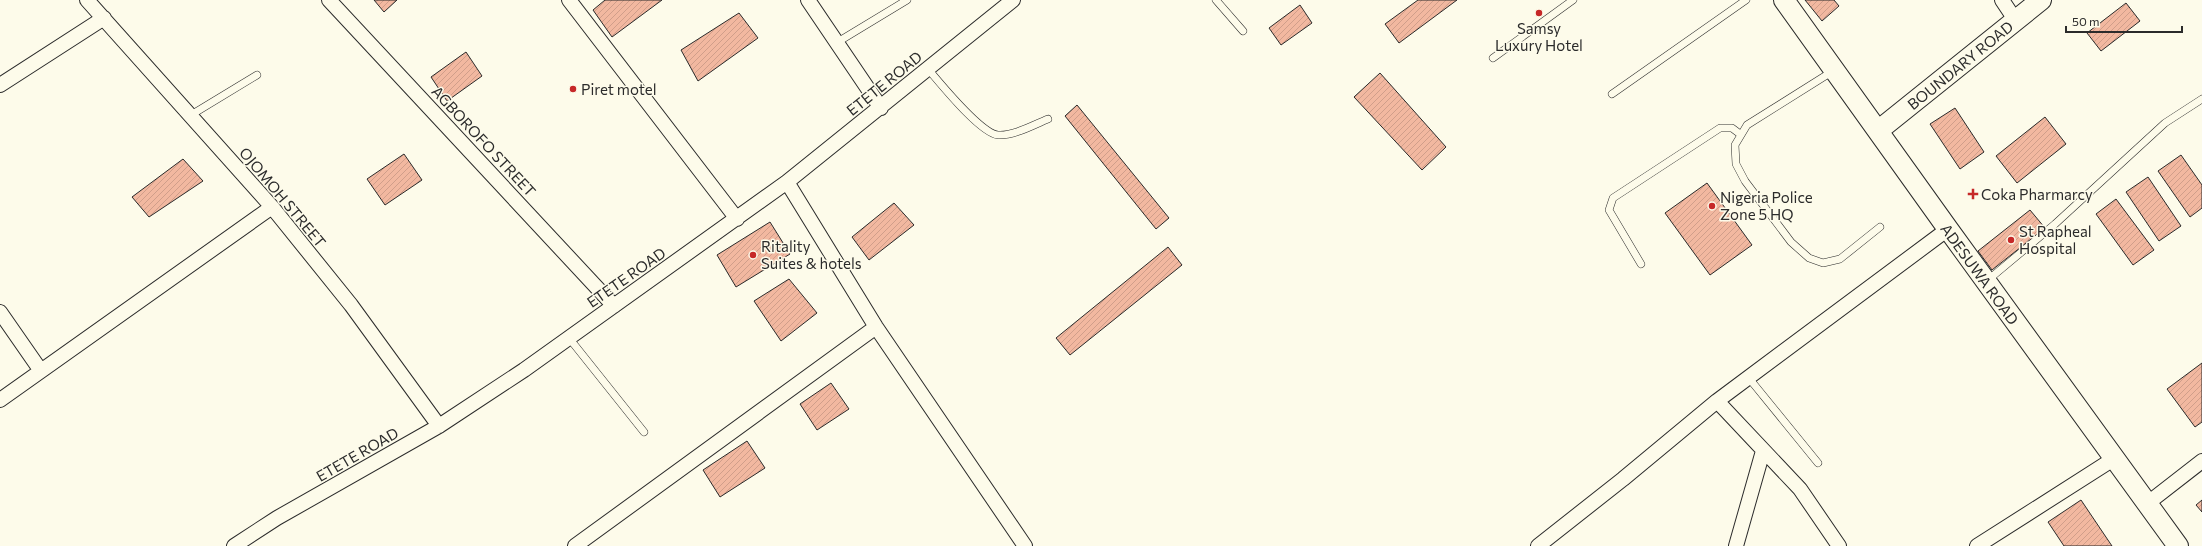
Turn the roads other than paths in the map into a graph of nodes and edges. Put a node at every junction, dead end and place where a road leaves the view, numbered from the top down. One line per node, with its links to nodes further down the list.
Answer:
1 (87, 0): 13 (street, OJOMOH STREET)
2 (329, 0): 36 (street, AGBOROFO STREET)
3 (569, 0): 31 (street)
4 (808, 0): 16 (street)
5 (907, 0): 16 (lane)
6 (1013, 0): 19 (street, ETETE ROAD)
7 (1216, 0): 15 (lane)
8 (1573, 0): 17 (lane)
9 (1746, 0): 22 (lane)
10 (1784, 0): 18 (street, ADESUWA ROAD)
11 (2002, 0): 14 (street)
12 (2042, 0): 14 (street, BOUNDARY ROAD)
13 (104, 18): 21 (street); 25 (street, OJOMOH STREET)
14 (2016, 20): 27 (street, BOUNDARY ROAD)
15 (1243, 31)
16 (836, 43): 24 (street)
17 (1493, 58)
18 (1835, 69): 27 (street, ADESUWA ROAD); 28 (lane)
19 (928, 70): 24 (street, ETETE ROAD); 26 (lane)
20 (257, 75): 25 (lane)
21 (0, 85)
22 (1612, 94)
23 (2202, 99): 35 (lane)
24 (881, 108): 29 (street, ETETE ROAD)
25 (191, 115): 30 (street, OJOMOH STREET)
26 (1048, 119)
27 (1879, 130): 33 (street, ADESUWA ROAD)
28 (1740, 134): 32 (lane); 34 (lane)
29 (786, 182): 31 (street, ETETE ROAD); 38 (street)
30 (272, 208): 40 (street); 44 (street, OJOMOH STREET)
31 (737, 219): 36 (street, ETETE ROAD)
32 (1880, 227)
33 (1948, 229): 35 (street, ADESUWA ROAD); 41 (street)
34 (1641, 264)
35 (1986, 282): 47 (street, ADESUWA ROAD)
36 (614, 306): 39 (street, ETETE ROAD)
37 (0, 312): 40 (street)
38 (876, 326): 52 (street); 53 (street)
39 (568, 338): 44 (street, ETETE ROAD); 45 (lane)
40 (41, 371): 42 (street)
41 (1748, 377): 43 (street); 49 (lane)
42 (0, 400)
43 (1717, 401): 46 (street); 54 (street)
44 (439, 426): 51 (street, ETETE ROAD)
45 (644, 432)
46 (1762, 451): 55 (street); 56 (street)
47 (2115, 458): 50 (street, ADESUWA ROAD); 57 (street)
48 (2202, 461): 50 (street)
49 (1818, 462)
50 (2148, 503): 58 (street, ADESUWA ROAD)
51 (234, 546)
52 (575, 546)
53 (1025, 546)
54 (1538, 546)
55 (1736, 546)
56 (1839, 546)
57 (1977, 546)
58 (2178, 546)

